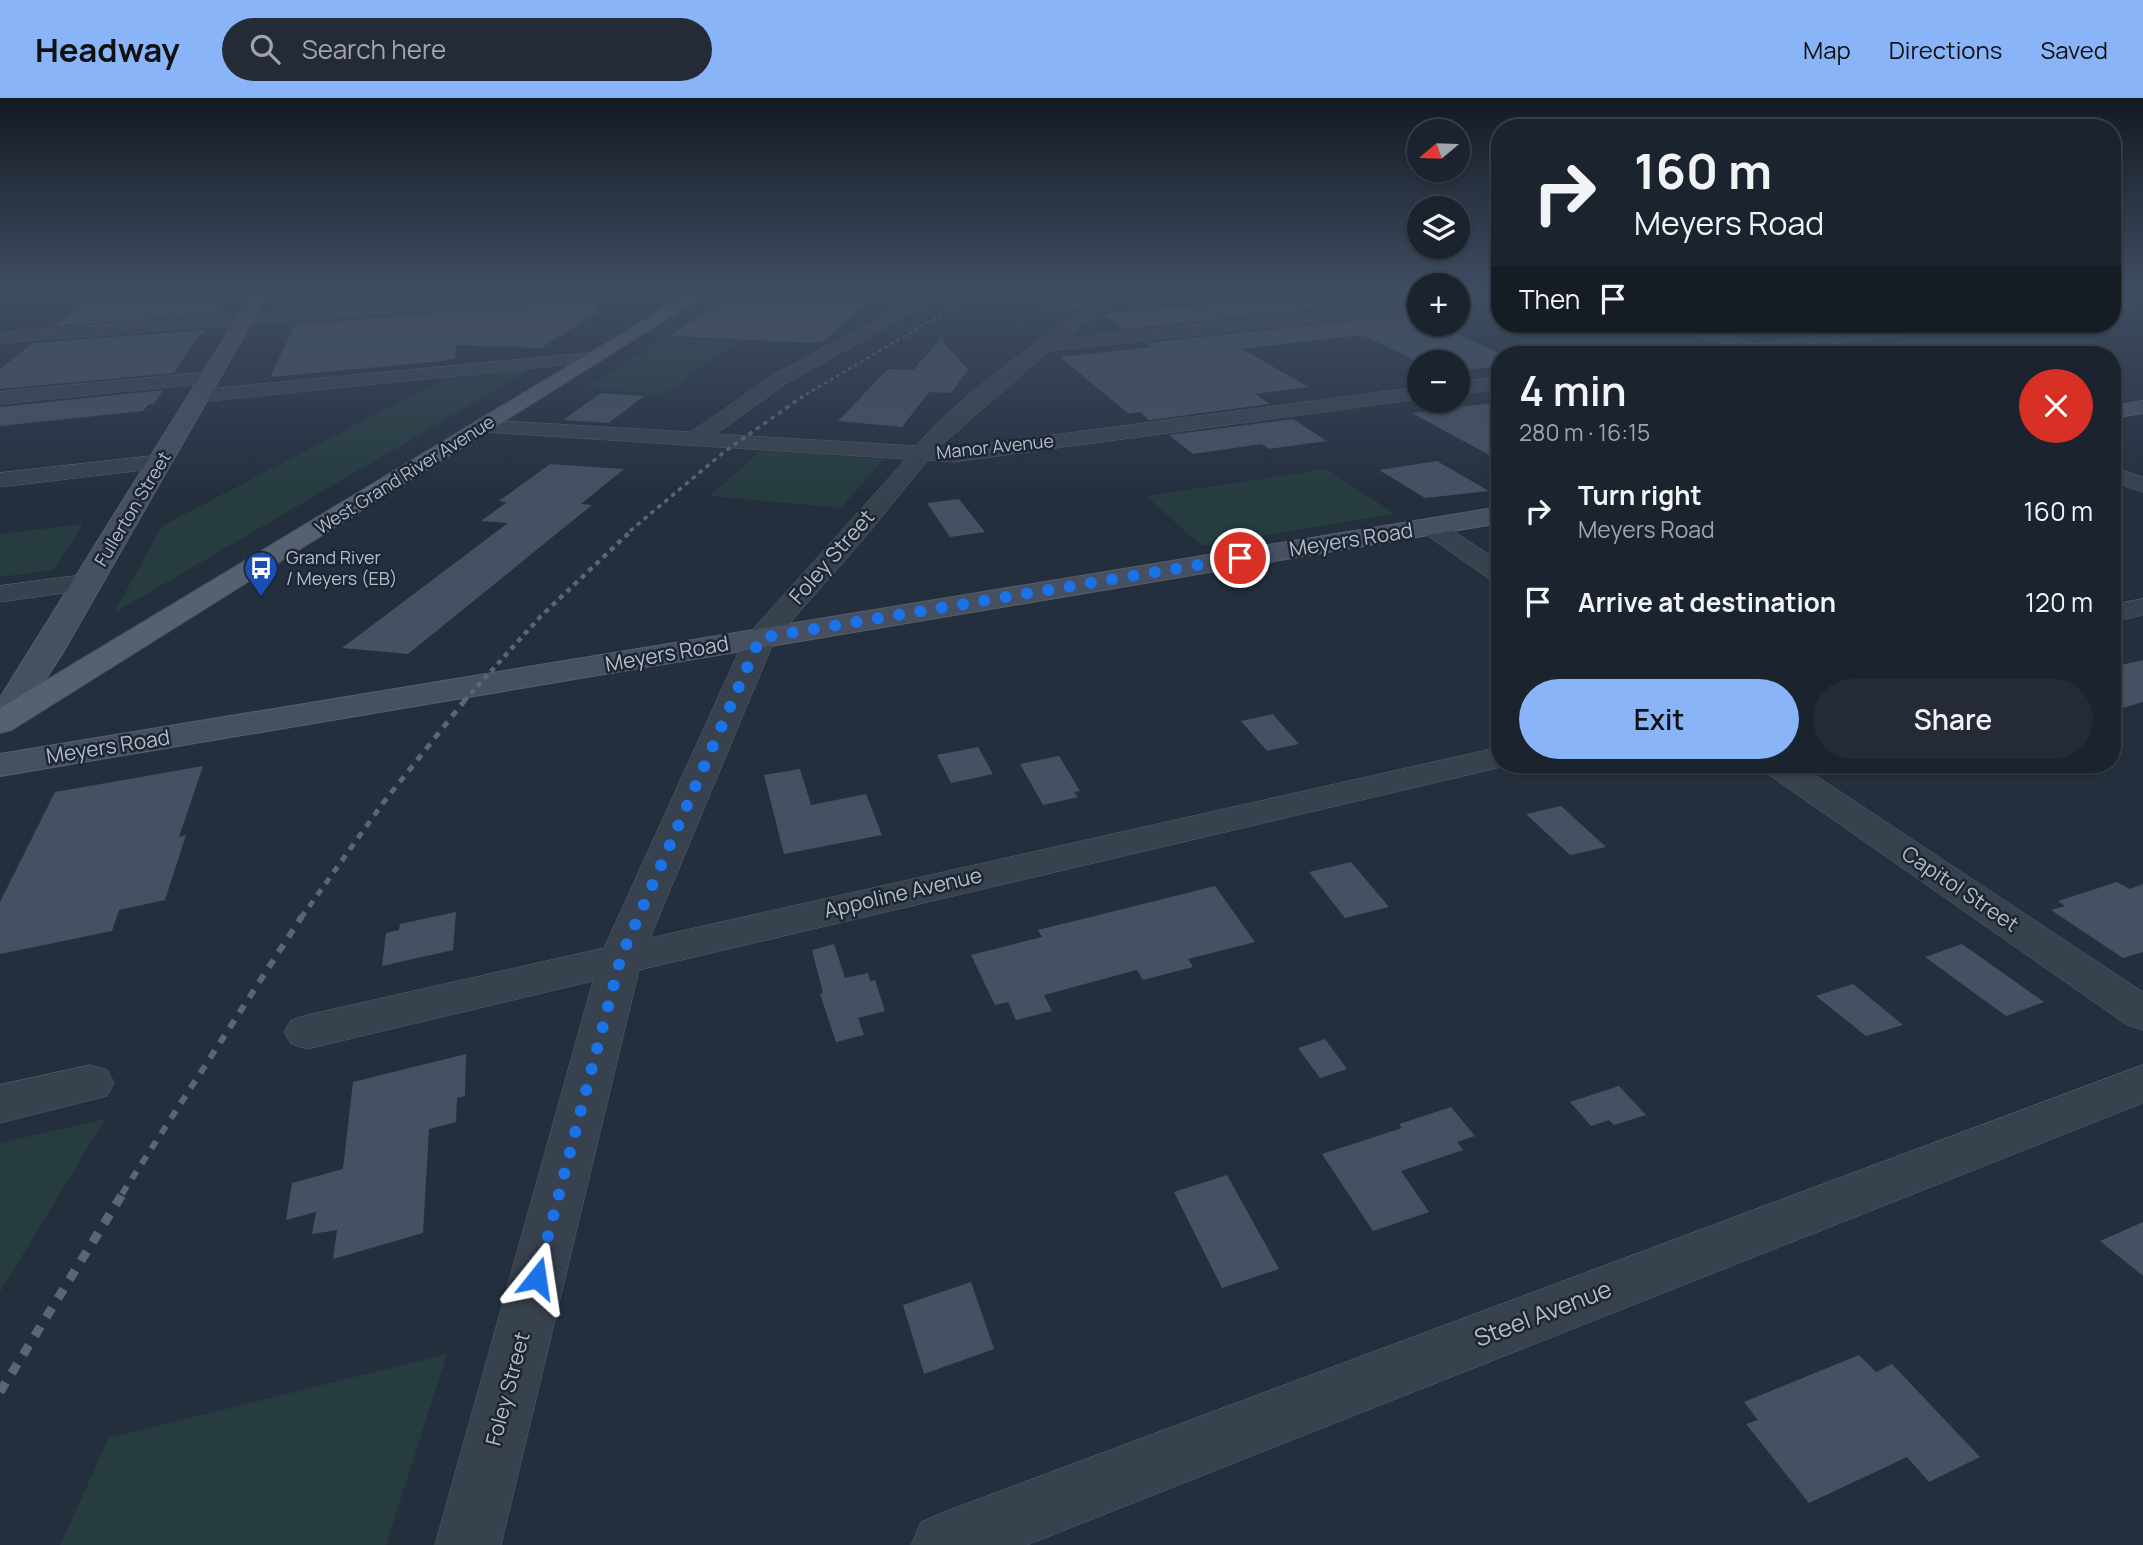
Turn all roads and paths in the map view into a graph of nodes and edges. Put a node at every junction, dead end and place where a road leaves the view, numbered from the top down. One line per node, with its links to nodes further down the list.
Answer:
1 (221, 360): 7 (street, Fullerton Street)
2 (563, 360): 7 (street)
3 (592, 360): 13 (main road, West Grand River Avenue)
4 (818, 360): 14 (street)
5 (1028, 360): 15 (street, Foley Street)
6 (1491, 384): 8 (street)
7 (205, 387): 10 (street); 16 (street, Fullerton Street)
8 (1470, 387)
9 (1407, 395): 15 (street, Manor Avenue)
10 (0, 398)
11 (2143, 407): 12 (street)
12 (2121, 411)
13 (484, 426): 14 (street, Manor Avenue); 28 (main road, West Grand River Avenue)
14 (696, 438): 15 (street, Manor Avenue)
15 (920, 454): 27 (street, Foley Street)
16 (161, 462): 18 (street); 23 (street, Fullerton Street)
17 (2121, 477): 19 (street)
18 (0, 480)
19 (2143, 485)
20 (1491, 517): 21 (street, Meyers Road)
21 (1431, 527): 22 (street); 27 (street, Meyers Road)
22 (1491, 568)
23 (89, 582): 24 (street); 28 (street, Fullerton Street)
24 (0, 594)
25 (2143, 607): 26 (street)
26 (2121, 612)
27 (760, 638): 30 (street, Meyers Road); 32 (street, Foley Street)
28 (0, 723)
29 (1491, 759): 32 (street, Appoline Avenue)
30 (0, 765)
31 (1789, 773): 33 (street, Capitol Street)
32 (621, 957): 34 (street, Appoline Avenue); 38 (street, Foley Street)
33 (2143, 1014)
34 (307, 1032)
35 (90, 1083): 37 (street)
36 (2143, 1083): 39 (street, Steel Avenue)
37 (0, 1104)
38 (468, 1545)
39 (944, 1545)

